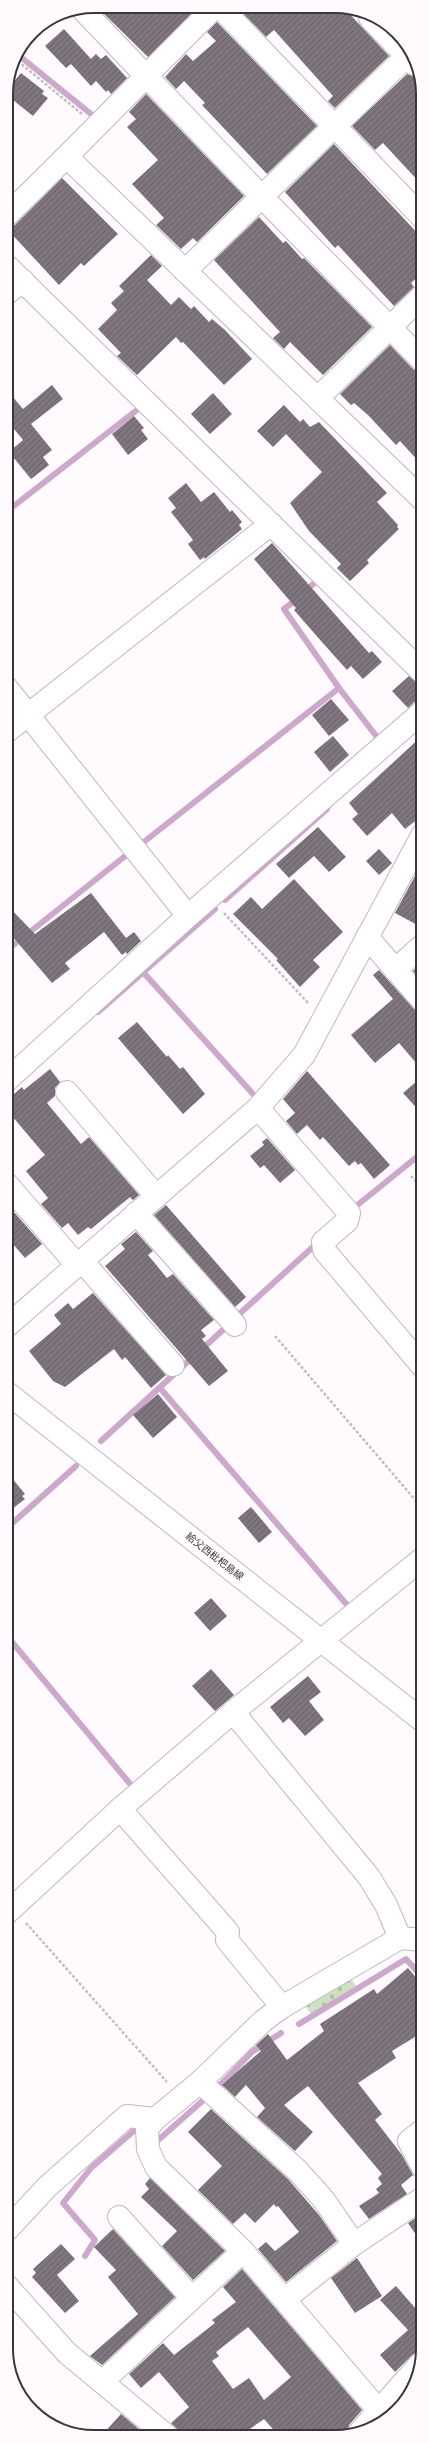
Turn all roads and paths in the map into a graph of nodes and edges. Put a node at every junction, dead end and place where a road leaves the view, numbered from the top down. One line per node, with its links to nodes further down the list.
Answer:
1 (86, 13): 8 (street)
2 (209, 13): 8 (street)
3 (226, 13): 10 (street)
4 (375, 24): 5 (street)
5 (408, 58)
6 (409, 61): 10 (street)
7 (19, 62): 9 (path)
8 (144, 76): 9 (street); 12 (street)
9 (97, 126): 11 (street)
10 (334, 126): 12 (street); 14 (street)
11 (67, 158): 13 (street); 15 (street)
12 (262, 197): 15 (street); 18 (street)
13 (13, 209)
14 (416, 211)
15 (185, 271): 20 (street)
16 (15, 288): 22 (street)
17 (416, 302): 18 (street)
18 (390, 328): 19 (street); 20 (street)
19 (416, 354)
20 (318, 398): 21 (street)
21 (416, 493)
22 (271, 524): 23 (street); 25 (street)
23 (416, 666)
24 (13, 695): 25 (street)
25 (28, 715): 27 (street); 30 (street)
26 (416, 717): 29 (street)
27 (13, 727)
28 (416, 845): 31 (street)
29 (210, 897): 30 (street); 35 (path)
30 (188, 916): 36 (street)
31 (367, 937): 33 (street); 35 (street)
32 (416, 951): 33 (street)
33 (395, 970): 34 (street)
34 (416, 993)
35 (323, 1019): 38 (street)
36 (13, 1075)
37 (67, 1092): 42 (street)
38 (258, 1108): 42 (street); 48 (street)
39 (411, 1176): 40 (path)
40 (416, 1182)
41 (13, 1191): 44 (street)
42 (156, 1196): 43 (street)
43 (136, 1213): 44 (street); 46 (street)
44 (80, 1263): 45 (street); 49 (street)
45 (13, 1321)
46 (235, 1325)
47 (275, 1336): 51 (path)
48 (416, 1358)
49 (173, 1365)
50 (13, 1397): 53 (street, 給父西枇杷島線)
51 (416, 1501)
52 (416, 1564): 53 (street)
53 (321, 1639): 54 (street); 55 (street, 給父西枇杷島線)
54 (233, 1712): 56 (street); 59 (street)
55 (416, 1715)
56 (120, 1809): 57 (street); 61 (street)
57 (13, 1906)
58 (13, 1914): 63 (path)
59 (400, 1938): 60 (street); 61 (street)
60 (416, 1939)
61 (282, 2007): 62 (street)
62 (200, 2082): 63 (street); 70 (street)
63 (181, 2097): 64 (street)
64 (154, 2119): 69 (street); 71 (street)
65 (416, 2136): 66 (street)
66 (416, 2154)
67 (416, 2203): 70 (street)
68 (119, 2217): 73 (street)
69 (13, 2224)
70 (354, 2244): 74 (street)
71 (243, 2251): 73 (street); 74 (street)
72 (13, 2293): 76 (street)
73 (192, 2298): 76 (street)
74 (285, 2299): 78 (street)
75 (412, 2375): 77 (street)
76 (102, 2382): 79 (street)
77 (385, 2412)
78 (382, 2414)
79 (160, 2430)

